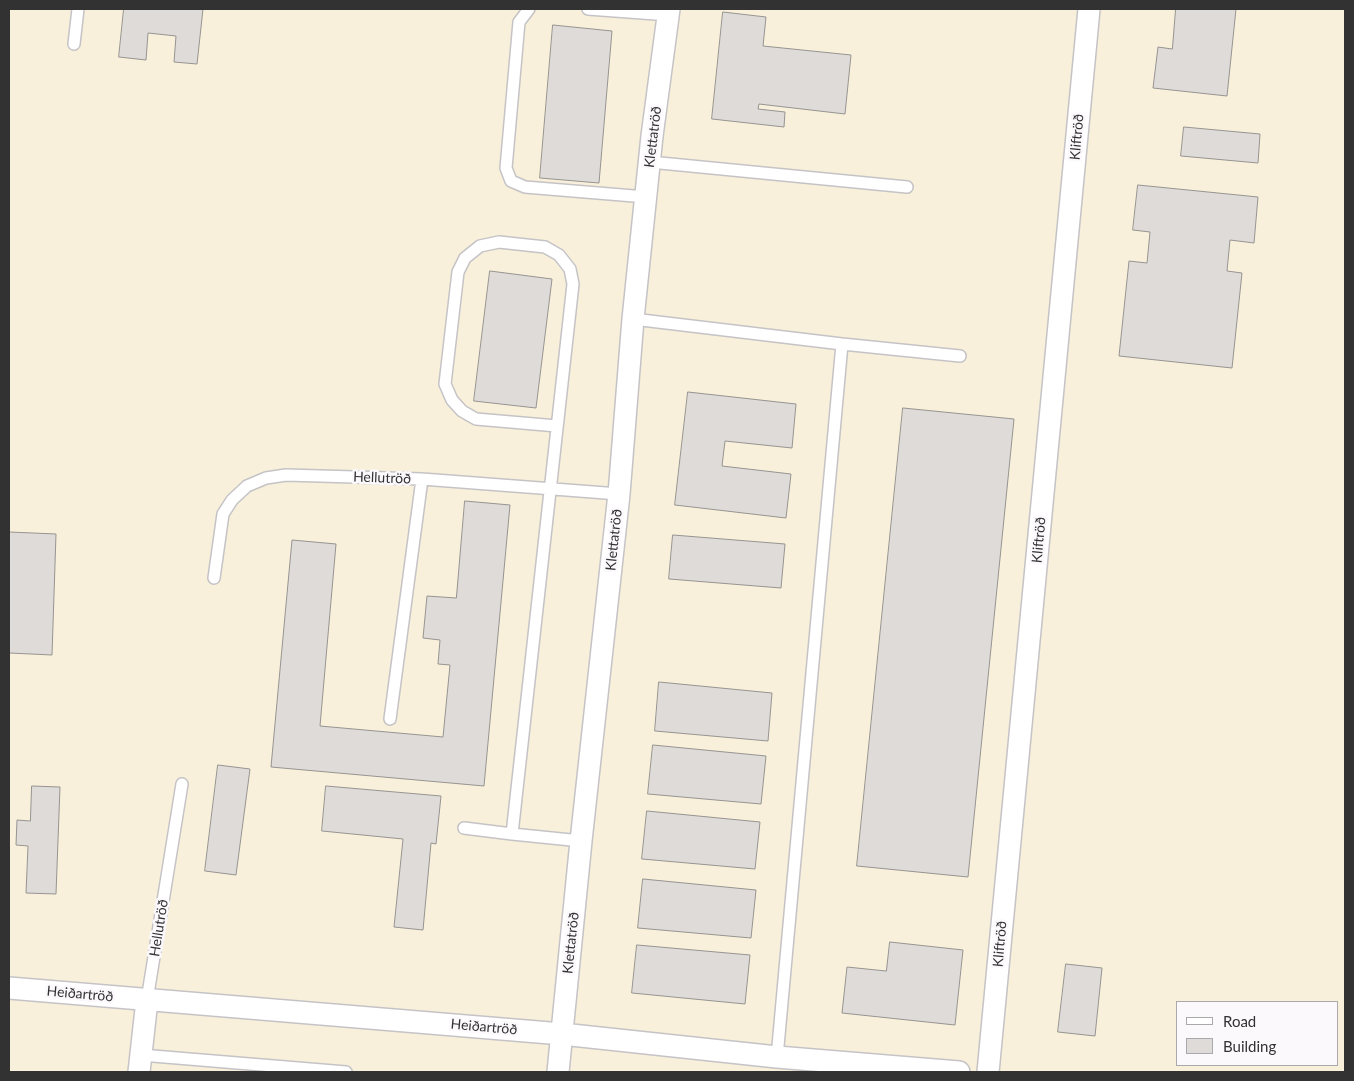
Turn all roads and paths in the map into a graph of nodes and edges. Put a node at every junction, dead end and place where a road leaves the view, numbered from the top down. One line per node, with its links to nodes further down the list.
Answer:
1 (78, 9): 6 (lane)
2 (530, 9): 9 (lane)
3 (588, 9): 5 (lane)
4 (1089, 9): 31 (street, Kliftröð)
5 (669, 12): 7 (street, Klettatröð)
6 (74, 44)
7 (650, 162): 8 (lane); 9 (street, Klettatröð)
8 (907, 187)
9 (646, 198): 10 (street, Klettatröð)
10 (632, 319): 11 (lane); 16 (street, Klettatröð)
11 (842, 344): 12 (lane); 26 (lane)
12 (960, 356)
13 (557, 426): 13 (lane); 15 (lane)
14 (422, 479): 15 (lane, Hellutröð); 17 (lane, Hellutröð); 18 (lane)
15 (550, 489): 16 (lane, Hellutröð); 21 (lane)
16 (619, 494): 22 (street, Klettatröð)
17 (214, 578)
18 (390, 719)
19 (182, 784): 24 (lane, Hellutröð)
20 (464, 828): 21 (lane)
21 (512, 834): 22 (lane)
22 (581, 841): 25 (street, Klettatröð)
23 (9, 988): 24 (street, Heiðartröð)
24 (147, 1000): 25 (street, Heiðartröð); 27 (street, Hellutröð)
25 (562, 1034): 26 (street, Heiðartröð); 29 (street, Klettatröð)
26 (777, 1057): 30 (street, Heiðartröð)
27 (140, 1064): 28 (lane)
28 (346, 1072)
29 (558, 1072)
30 (959, 1072)
31 (988, 1072)

